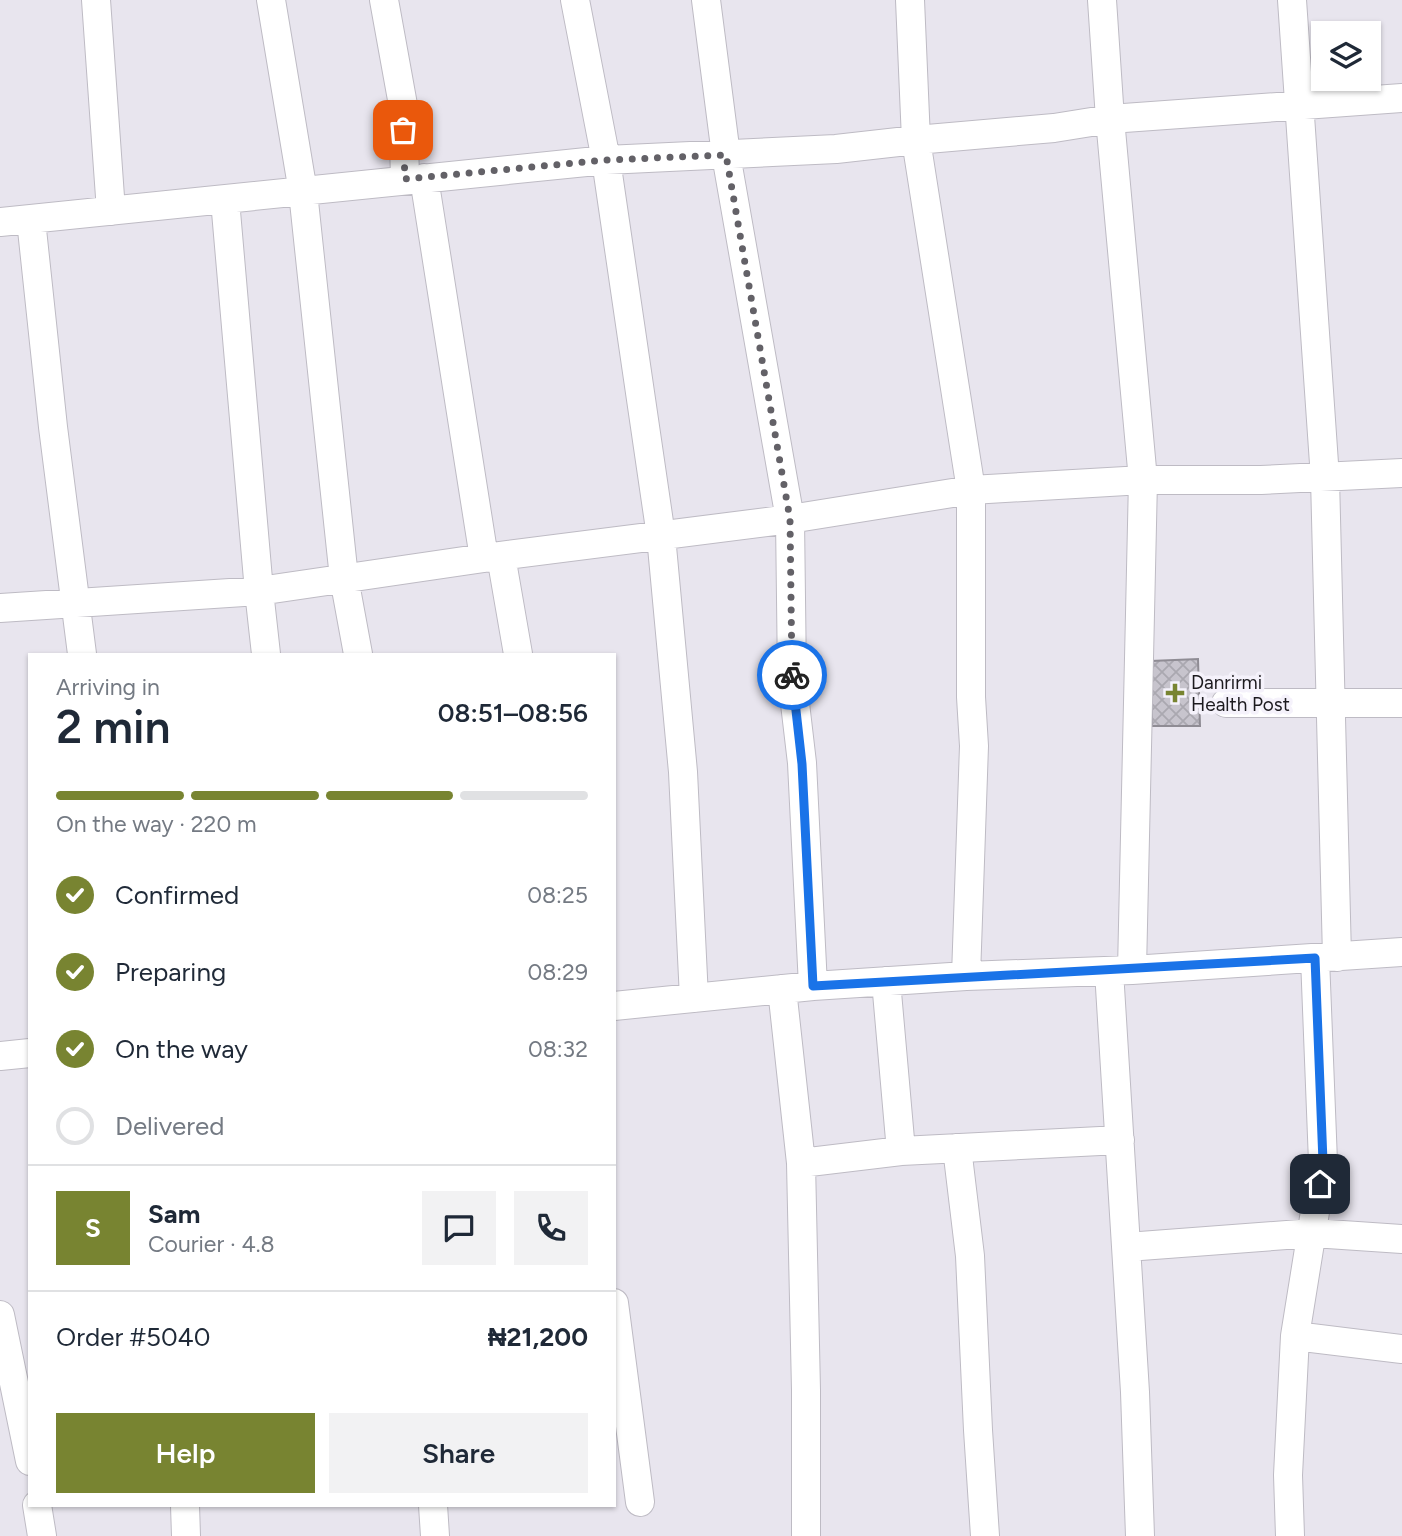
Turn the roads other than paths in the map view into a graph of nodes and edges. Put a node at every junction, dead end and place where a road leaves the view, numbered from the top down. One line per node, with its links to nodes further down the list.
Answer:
1 (96, 0): 18 (street)
2 (271, 0): 16 (street)
3 (384, 0): 15 (street)
4 (575, 0): 14 (street)
5 (706, 0): 13 (street)
6 (910, 0): 12 (street)
7 (1102, 0): 11 (street)
8 (1292, 0): 10 (street)
9 (1402, 97): 10 (street)
10 (1299, 104): 11 (street); 22 (street)
11 (1110, 119): 12 (street); 23 (street)
12 (916, 139): 13 (street); 24 (street)
13 (726, 155): 14 (street); 25 (street)
14 (606, 160): 15 (street); 26 (street)
15 (414, 178): 16 (street); 27 (street)
16 (303, 192): 17 (street); 28 (street)
17 (225, 200): 18 (street); 29 (street)
18 (111, 211): 19 (street)
19 (31, 220): 20 (street); 30 (street)
20 (0, 222)
21 (1402, 473): 22 (street)
22 (1325, 478): 23 (street); 36 (street)
23 (1143, 480): 24 (street); 41 (street)
24 (971, 490): 25 (street); 42 (street)
25 (790, 519): 26 (street); 44 (street)
26 (661, 536): 27 (street); 46 (street)
27 (492, 557): 28 (street); 35 (street)
28 (344, 578): 29 (street); 34 (street)
29 (259, 591): 30 (street); 33 (street)
30 (74, 603): 31 (street); 32 (street)
31 (0, 608)
32 (82, 653)
33 (266, 653)
34 (358, 653)
35 (518, 653)
36 (1329, 702): 37 (street); 38 (street); 40 (street)
37 (1226, 703)
38 (1402, 703)
39 (1402, 953): 40 (street)
40 (1326, 958): 41 (street); 54 (street)
41 (1120, 970): 42 (street); 50 (street)
42 (966, 976): 43 (street)
43 (886, 981): 44 (street); 52 (street)
44 (813, 986): 45 (street)
45 (782, 989): 46 (street); 53 (street)
46 (694, 998): 47 (street)
47 (616, 1006)
48 (28, 1053): 49 (street)
49 (0, 1056)
50 (1120, 1140): 51 (street); 56 (street)
51 (957, 1148): 52 (street); 70 (street)
52 (901, 1151): 53 (street)
53 (801, 1163): 69 (street)
54 (1313, 1233): 55 (street); 56 (street); 59 (street)
55 (1402, 1239)
56 (1126, 1247): 71 (street)
57 (0, 1315): 61 (street)
58 (616, 1318): 62 (street)
59 (1295, 1336): 60 (street); 72 (street)
60 (1402, 1349)
61 (28, 1451)
62 (640, 1502)
63 (37, 1507): 66 (street)
64 (185, 1507): 67 (street)
65 (433, 1507): 68 (street)
66 (42, 1536)
67 (186, 1536)
68 (435, 1536)
69 (806, 1536)
70 (985, 1536)
71 (1140, 1536)
72 (1290, 1536)

